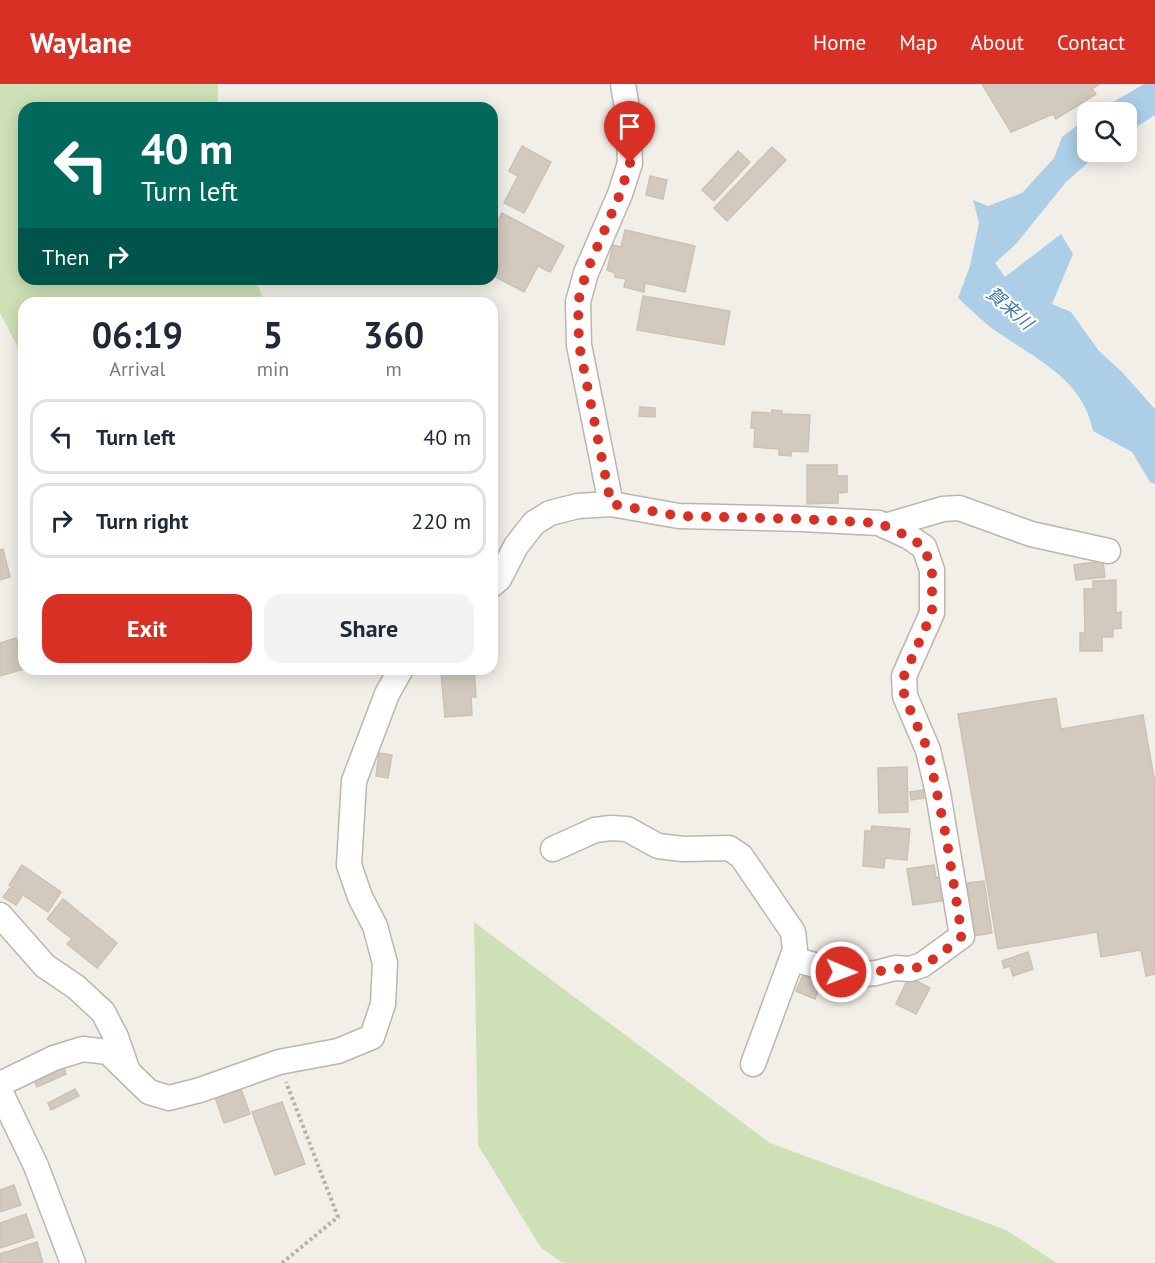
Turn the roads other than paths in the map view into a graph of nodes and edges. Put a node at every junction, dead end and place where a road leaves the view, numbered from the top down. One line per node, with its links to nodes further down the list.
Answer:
1 (623, 84): 2 (street)
2 (611, 504): 3 (street); 5 (street)
3 (885, 526): 4 (street); 9 (street)
4 (1108, 551)
5 (498, 580)
6 (398, 675): 11 (street)
7 (553, 849): 9 (street)
8 (0, 915): 11 (street)
9 (792, 959): 10 (street)
10 (753, 1064)
11 (127, 1070): 12 (street)
12 (0, 1084)
13 (0, 1092): 14 (street)
14 (73, 1263)

